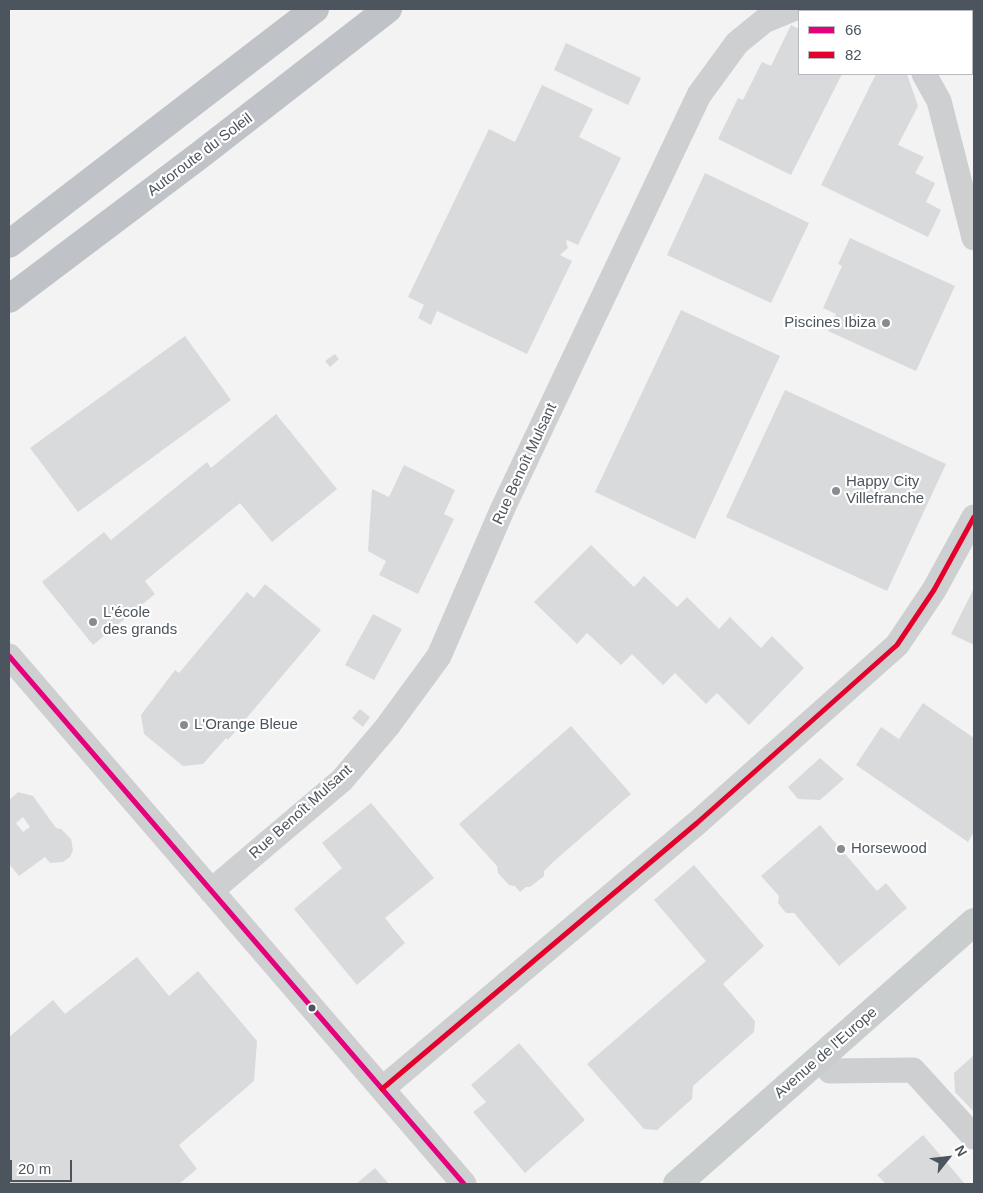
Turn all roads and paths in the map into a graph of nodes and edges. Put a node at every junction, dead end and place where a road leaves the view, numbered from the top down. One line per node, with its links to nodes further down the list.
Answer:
1 (315, 9): 6 (highway)
2 (388, 9): 7 (highway, Autoroute du Soleil)
3 (793, 9): 10 (street, Rue Benoît Mulsant)
4 (925, 75): 5 (street)
5 (974, 238)
6 (9, 244)
7 (9, 299)
8 (974, 517): 14 (street)
9 (9, 656): 10 (street)
10 (211, 891): 14 (street)
11 (974, 922): 17 (main road, Avenue de l'Europe)
12 (974, 945): 13 (main road, Avenue de l'Europe)
13 (830, 1071): 15 (street); 18 (main road, Avenue de l'Europe)
14 (382, 1090): 16 (street)
15 (974, 1137)
16 (464, 1184)
17 (677, 1184)
18 (700, 1184)

